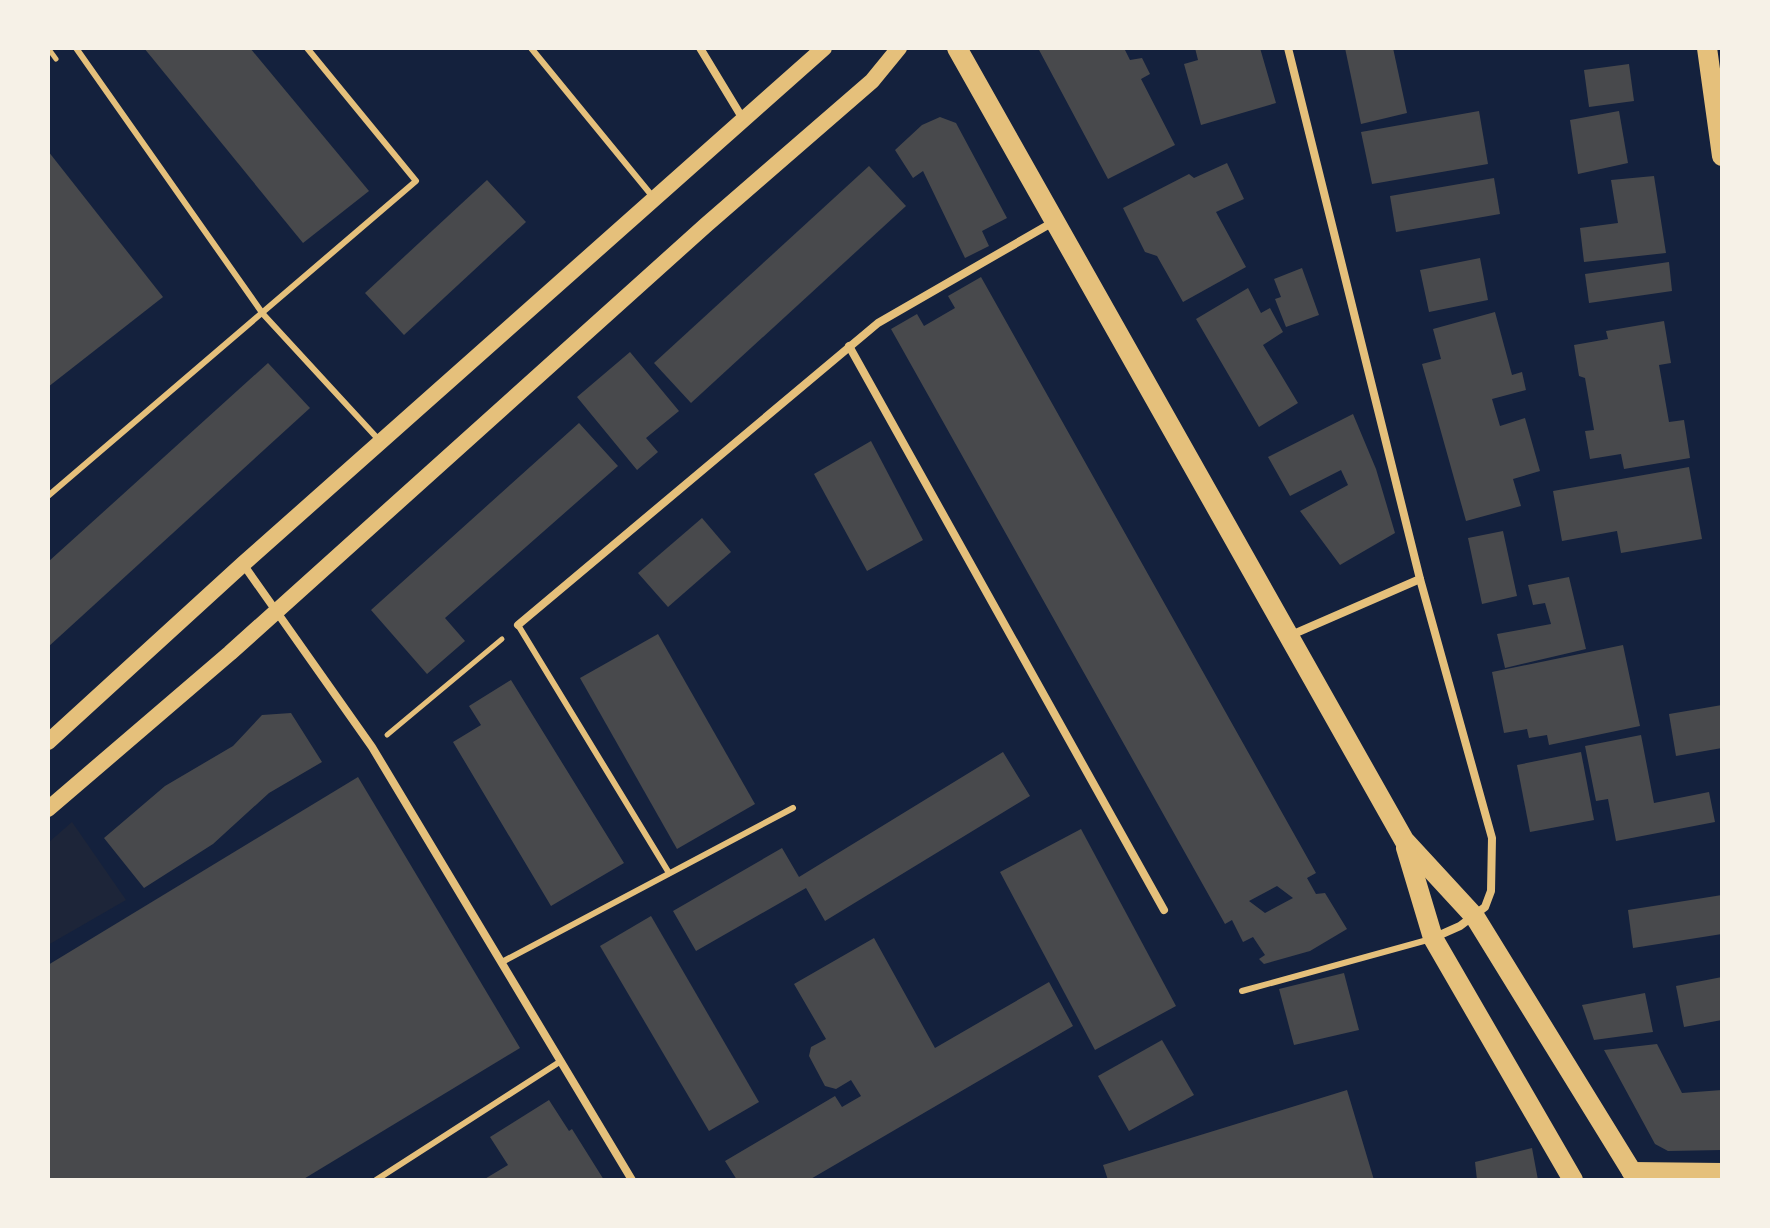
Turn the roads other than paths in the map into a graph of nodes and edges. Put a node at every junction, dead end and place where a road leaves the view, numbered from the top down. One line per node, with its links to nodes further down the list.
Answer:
1 (76, 48): 15 (lane)
2 (307, 48): 15 (lane)
3 (531, 48): 13 (lane)
4 (700, 48): 11 (street)
5 (824, 48): 11 (main road)
6 (899, 48): 21 (main road)
7 (957, 48): 14 (main road)
8 (1288, 48): 20 (street)
9 (1707, 48): 10 (main road)
10 (1718, 91): 12 (main road)
11 (743, 120): 13 (main road)
12 (1722, 156)
13 (654, 199): 17 (main road)
14 (1056, 221): 16 (street); 23 (main road)
15 (263, 314): 17 (lane); 18 (lane)
16 (849, 346): 22 (street); 29 (street)
17 (380, 442): 19 (main road)
18 (48, 496)
19 (243, 564): 21 (street); 24 (main road)
20 (1420, 579): 23 (street); 30 (street)
21 (278, 610): 26 (main road); 32 (street)
22 (518, 625): 28 (lane)
23 (1288, 636): 27 (main road)
24 (48, 742)
25 (793, 808): 28 (lane)
26 (48, 809)
27 (1404, 840): 30 (main road); 31 (main road)
28 (669, 873): 32 (lane)
29 (1164, 910)
30 (1475, 917): 31 (street); 36 (main road)
31 (1433, 938): 33 (lane); 39 (main road)
32 (502, 962): 34 (street)
33 (1242, 991)
34 (561, 1061): 37 (lane); 38 (street)
35 (1722, 1173): 36 (main road)
36 (1635, 1176)
37 (376, 1180)
38 (632, 1180)
39 (1573, 1180)

